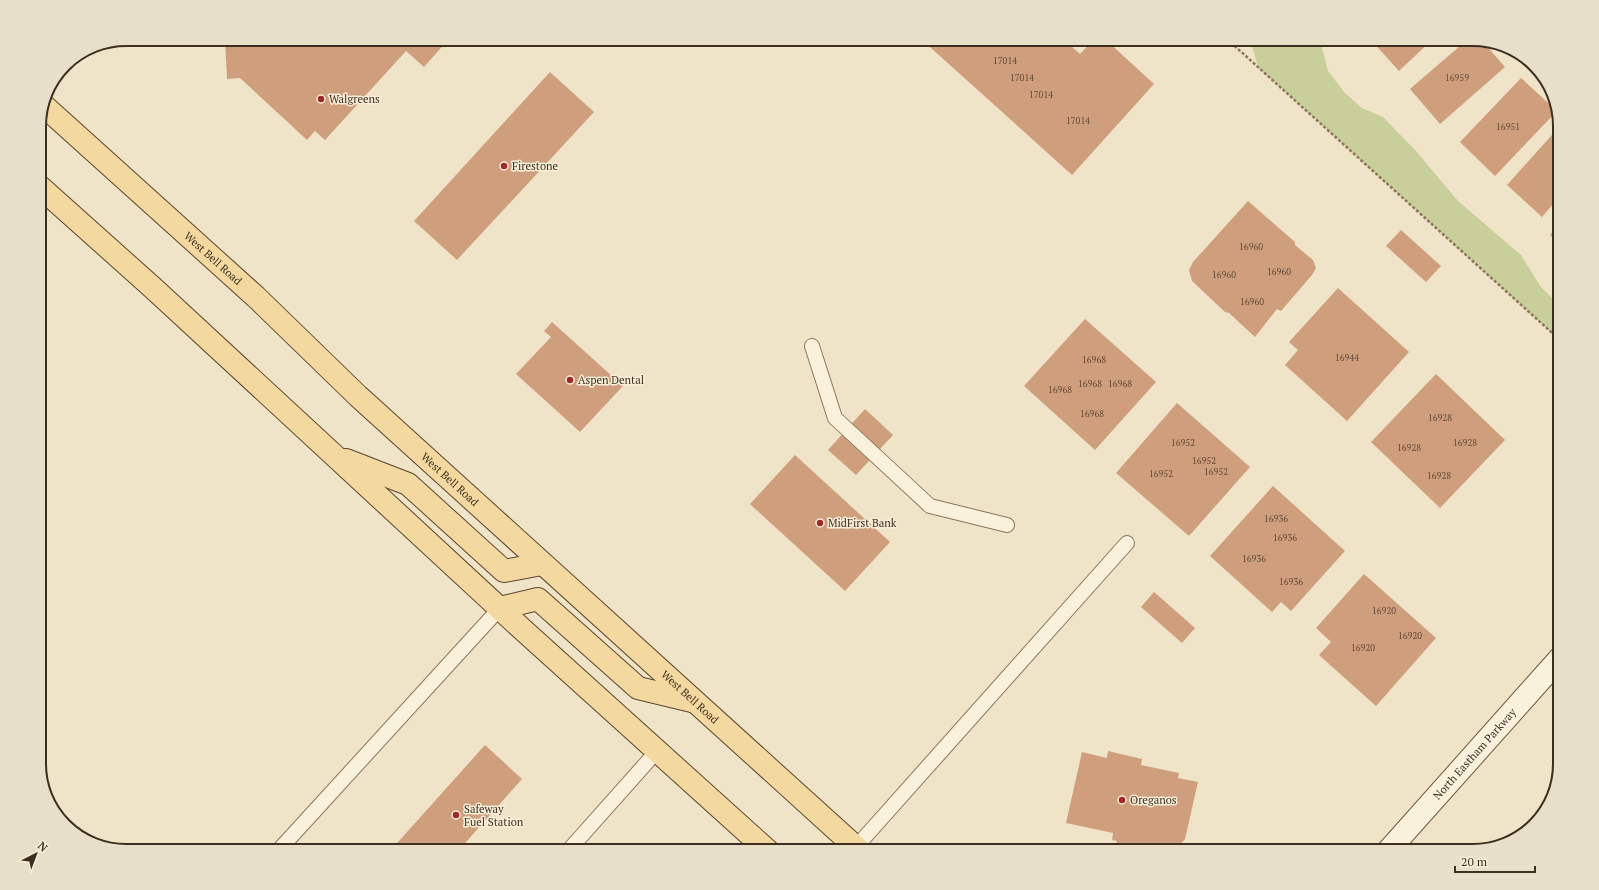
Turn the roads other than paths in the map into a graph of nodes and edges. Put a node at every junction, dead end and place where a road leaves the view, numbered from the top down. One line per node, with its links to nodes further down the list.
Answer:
1 (48, 110): 7 (main road, West Bell Road)
2 (46, 192): 4 (main road)
3 (812, 346): 5 (lane)
4 (333, 455): 7 (main road); 8 (main road)
5 (1007, 526)
6 (1127, 544): 16 (lane)
7 (542, 564): 10 (main road, West Bell Road)
8 (500, 608): 10 (main road); 11 (main road); 12 (lane)
9 (1553, 666): 17 (street, North Eastham Parkway)
10 (695, 702): 15 (main road, West Bell Road)
11 (657, 751): 13 (lane); 14 (main road)
12 (284, 844)
13 (574, 844)
14 (760, 844)
15 (852, 844)
16 (862, 844)
17 (1394, 844)

